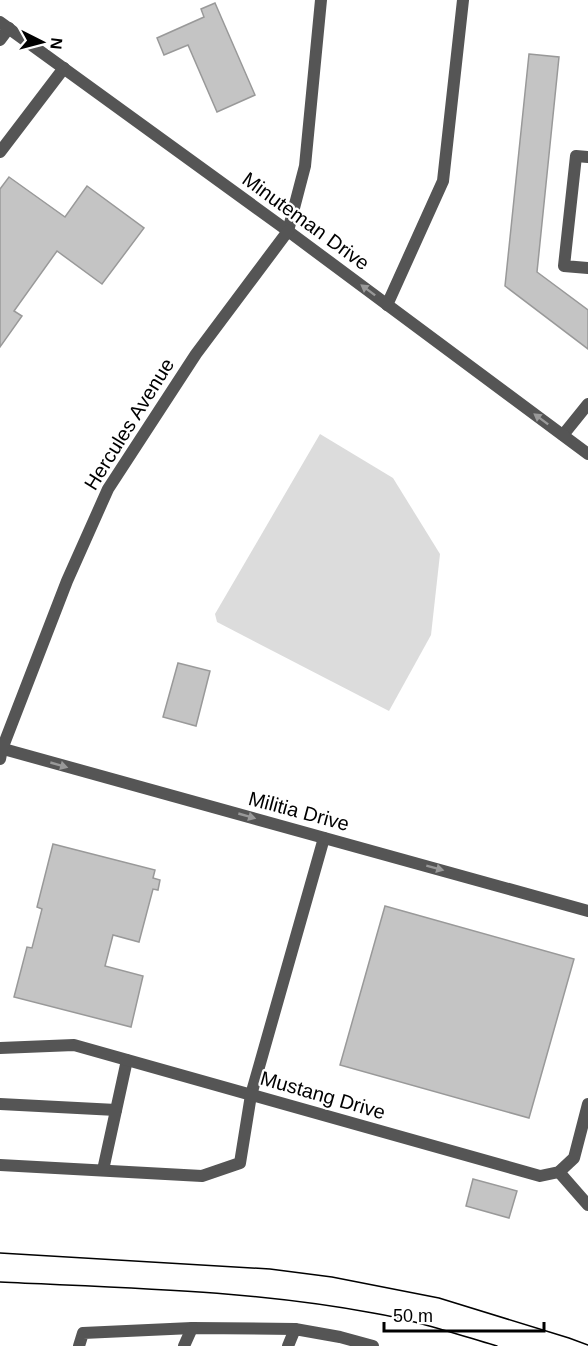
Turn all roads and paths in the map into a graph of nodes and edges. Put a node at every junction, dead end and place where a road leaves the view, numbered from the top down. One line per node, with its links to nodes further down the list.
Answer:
1 (321, 0): 8 (street)
2 (463, 0): 10 (street)
3 (4, 25): 4 (street); 5 (street, Minuteman Drive)
4 (0, 40)
5 (64, 68): 6 (street); 8 (street, Minuteman Drive)
6 (0, 152)
7 (588, 157): 9 (street)
8 (288, 231): 10 (street, Minuteman Drive, one-way to 8); 14 (street, Hercules Avenue)
9 (588, 268)
10 (387, 305): 12 (street, Minuteman Drive, one-way to 10)
11 (588, 404): 12 (street)
12 (563, 435): 13 (street, Minuteman Drive)
13 (588, 454)
14 (1, 752): 15 (street, Militia Drive, one-way to 15)
15 (324, 838): 16 (street, Militia Drive, one-way to 16); 19 (street)
16 (588, 910)
17 (0, 1047): 18 (street, Mustang Drive)
18 (127, 1060): 19 (street, Mustang Drive); 22 (street)
19 (251, 1095): 24 (street); 25 (street, Mustang Drive)
20 (0, 1104): 22 (street)
21 (588, 1104): 25 (street)
22 (116, 1110): 24 (street)
23 (0, 1165): 24 (street)
24 (103, 1170)
25 (559, 1172): 26 (street)
26 (588, 1205)
27 (192, 1328): 28 (street); 29 (street); 30 (street)
28 (295, 1329): 31 (street); 32 (street)
29 (79, 1346)
30 (184, 1346)
31 (288, 1346)
32 (373, 1346)

